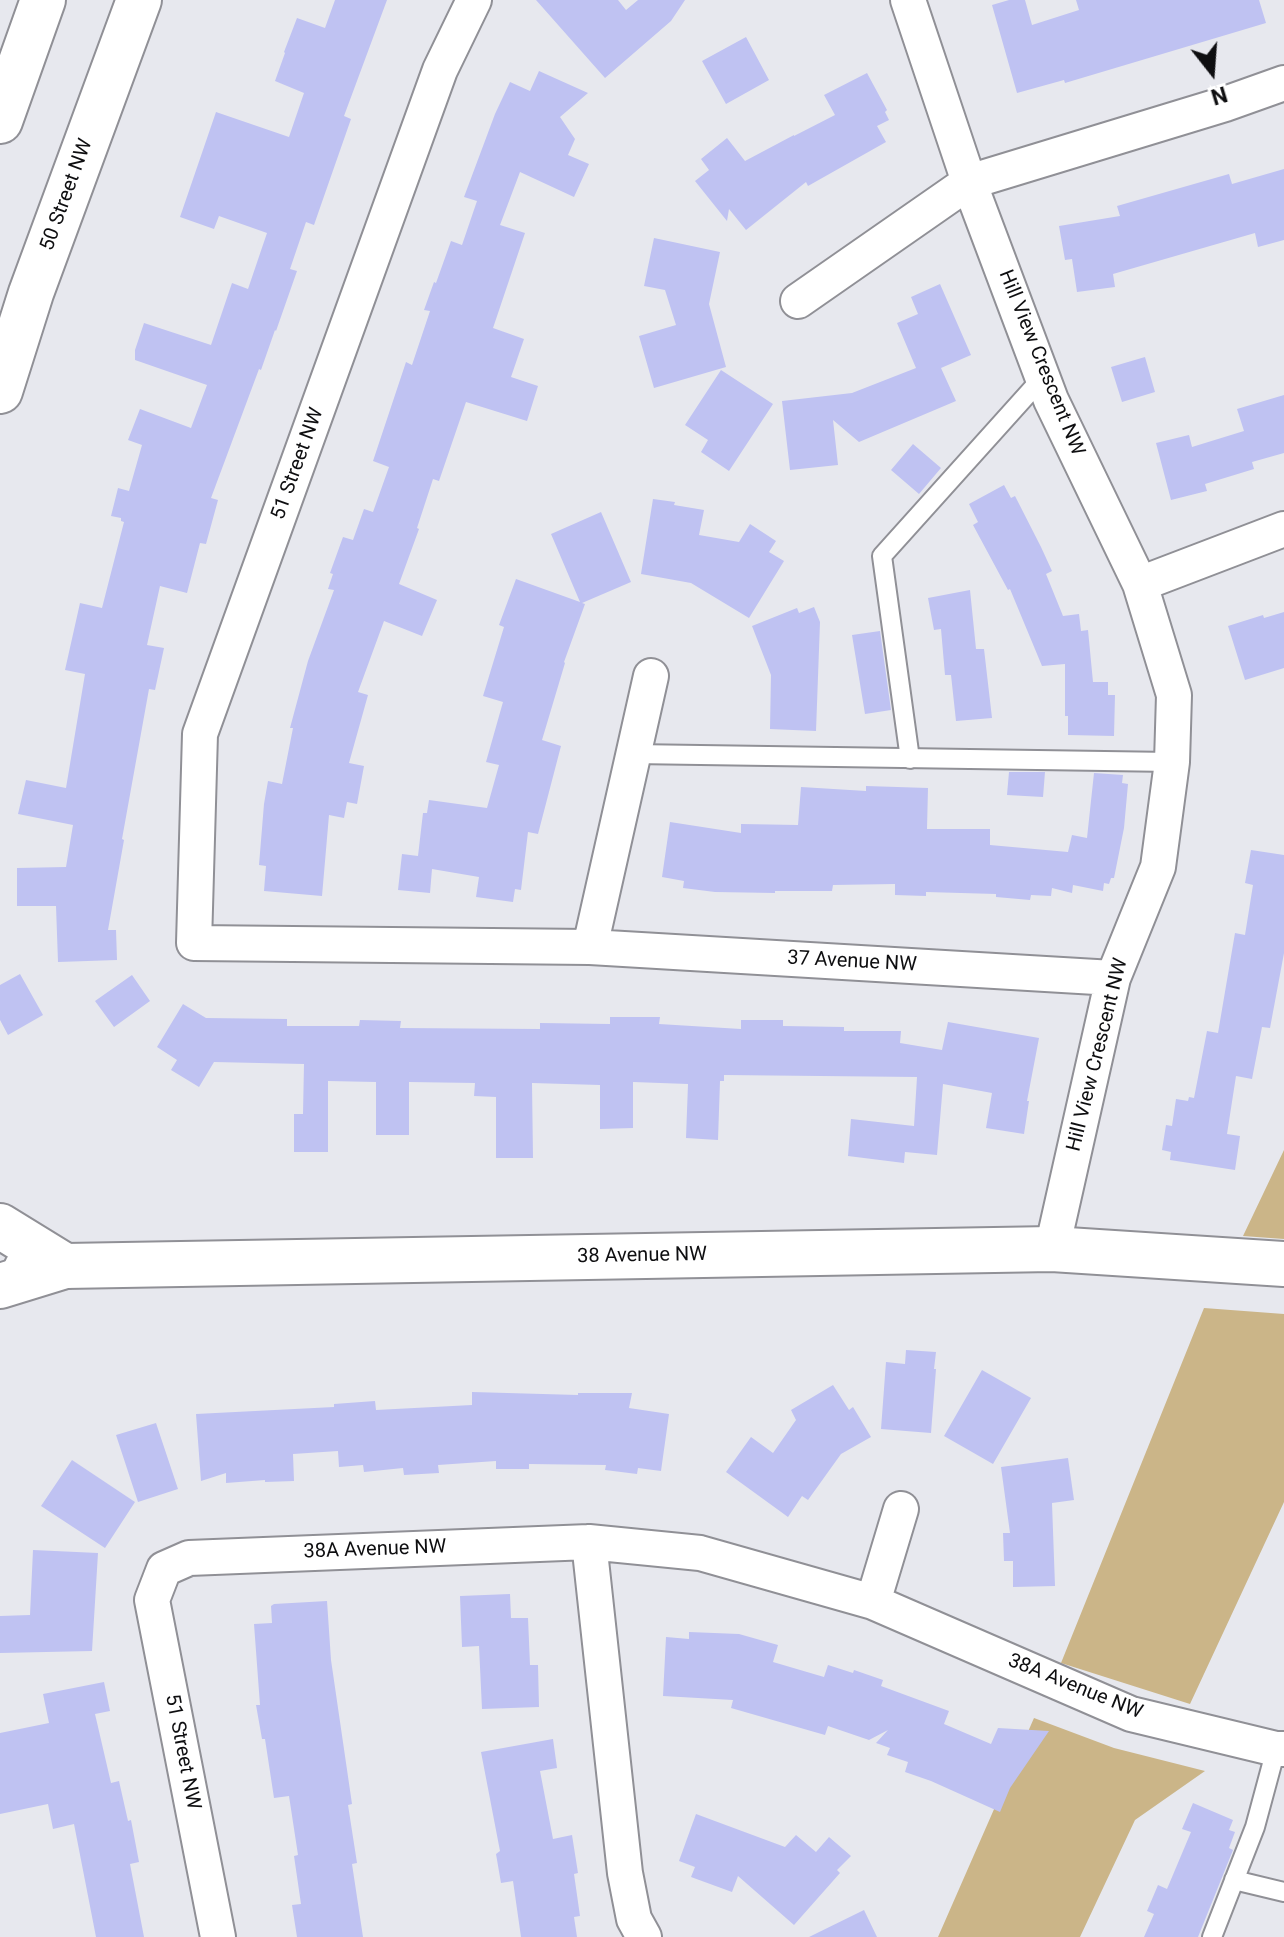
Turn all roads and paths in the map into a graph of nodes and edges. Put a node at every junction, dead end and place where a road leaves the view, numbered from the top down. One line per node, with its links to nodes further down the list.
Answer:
1 (43, 0): 6 (street)
2 (139, 0): 10 (street, 50 Street NW)
3 (474, 0): 17 (street, 51 Street NW)
4 (908, 0): 7 (street, Hill View Crescent NW)
5 (1284, 83): 7 (street)
6 (0, 121)
7 (969, 182): 8 (street); 9 (street, Hill View Crescent NW)
8 (798, 301)
9 (1043, 377): 12 (street, Hill View Crescent NW); 15 (lane)
10 (0, 391)
11 (1284, 529): 12 (street)
12 (1140, 584): 16 (street, Hill View Crescent NW)
13 (651, 676): 14 (street)
14 (633, 754): 15 (lane); 18 (street)
15 (910, 759): 16 (lane)
16 (1172, 762): 19 (street, Hill View Crescent NW)
17 (194, 943): 18 (street, 37 Avenue NW)
18 (590, 947): 19 (street, 37 Avenue NW)
19 (1113, 978): 21 (street, Hill View Crescent NW)
20 (0, 1226): 23 (street)
21 (1052, 1249): 22 (street, 38 Avenue NW); 23 (street, 38 Avenue NW)
22 (1284, 1264)
23 (65, 1266): 24 (street, 38 Avenue NW); 25 (street)
24 (0, 1271)
25 (0, 1286)
26 (901, 1509): 29 (street)
27 (589, 1542): 28 (street, 38A Avenue NW); 29 (street, 38A Avenue NW); 34 (street)
28 (164, 1569): 33 (street, 51 Street NW)
29 (873, 1602): 30 (street, 38A Avenue NW)
30 (1280, 1749): 31 (lane)
31 (1234, 1880): 32 (lane); 35 (lane)
32 (1284, 1892)
33 (218, 1937)
34 (644, 1937)
35 (1212, 1937)

